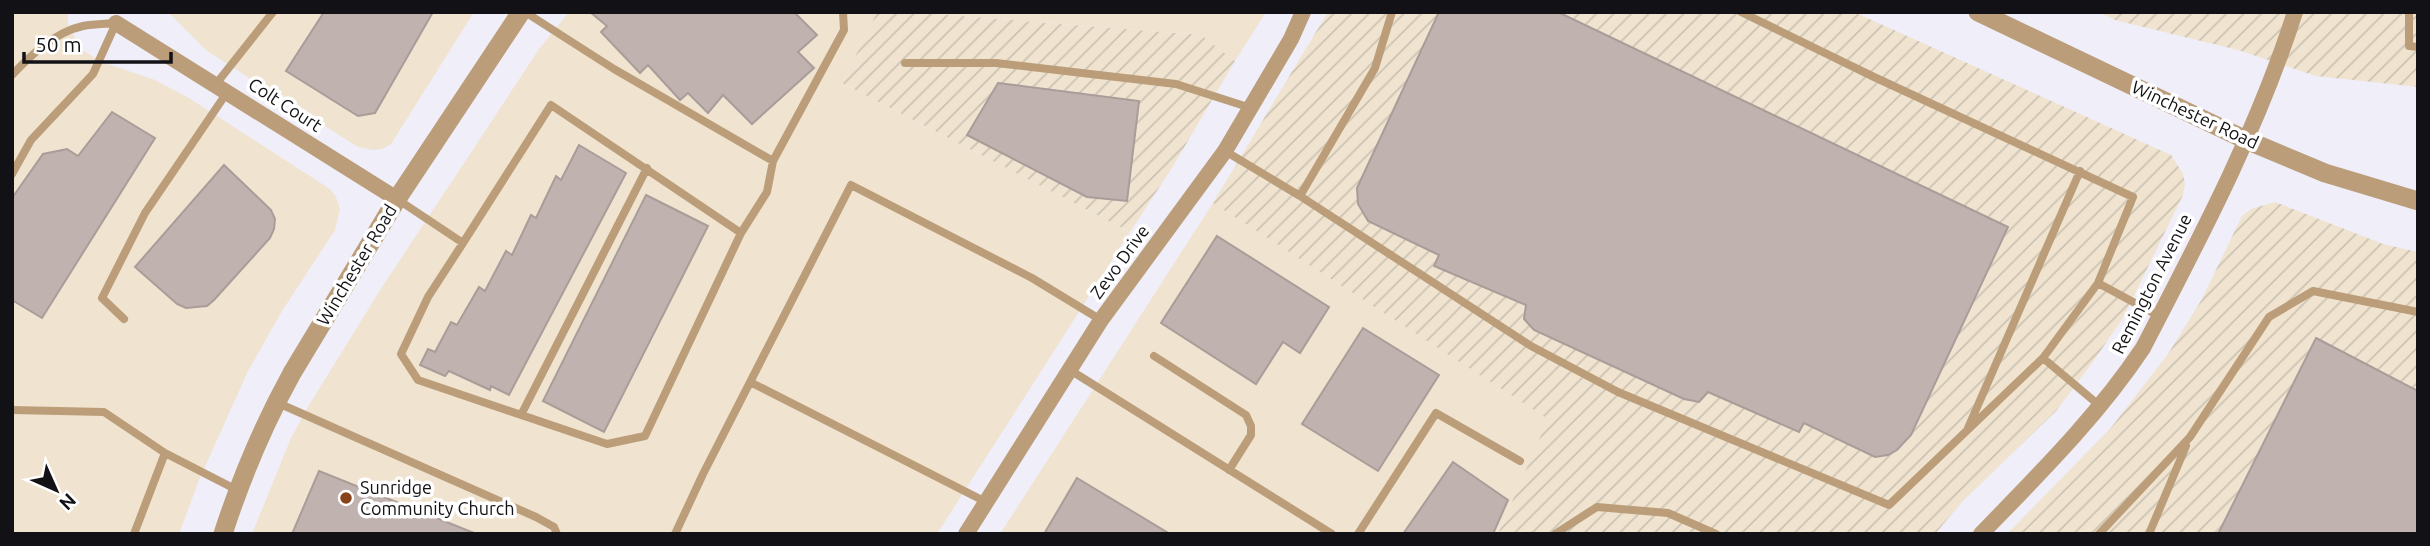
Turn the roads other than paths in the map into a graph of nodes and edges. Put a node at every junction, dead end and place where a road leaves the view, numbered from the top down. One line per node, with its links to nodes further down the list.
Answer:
1 (273, 12): 14 (lane)
2 (523, 12): 18 (lane); 23 (street, Winchester Road)
3 (843, 12): 18 (lane)
4 (1303, 12): 15 (street, Zevo Drive)
5 (1392, 12): 22 (lane)
6 (1741, 12): 20 (lane)
7 (1978, 12): 16 (street, Winchester Road)
8 (2295, 12): 16 (street, Remington Avenue)
9 (2409, 12): 11 (lane)
10 (112, 18): 13 (lane); 14 (street, Colt Court); 21 (lane)
11 (2418, 47)
12 (905, 63): 15 (lane)
13 (12, 75)
14 (222, 87): 23 (street, Colt Court); 30 (lane)
15 (1251, 108): 17 (street, Zevo Drive)
16 (2246, 140): 24 (street, Winchester Road); 29 (street, Remington Avenue)
17 (1225, 151): 22 (lane); 31 (street, Zevo Drive)
18 (773, 161): 25 (lane)
19 (647, 168): 25 (lane); 26 (lane); 39 (lane)
20 (2080, 171): 27 (lane); 40 (lane)
21 (12, 174)
22 (1300, 196): 40 (lane)
23 (397, 198): 26 (lane); 36 (street, Winchester Road)
24 (2418, 201)
25 (741, 233): 39 (lane)
26 (463, 243): 39 (lane)
27 (2098, 283): 29 (lane); 33 (lane)
28 (2418, 312): 41 (lane)
29 (2159, 316): 37 (street, Remington Avenue)
30 (124, 319)
31 (1101, 320): 34 (street, Zevo Drive); 35 (lane)
32 (1154, 356): 44 (lane)
33 (2043, 358): 37 (lane); 40 (lane)
34 (1070, 370): 44 (lane); 46 (street, Zevo Drive)
35 (750, 382): 46 (lane); 50 (lane)
36 (276, 402): 45 (street, Winchester Road); 49 (lane)
37 (2101, 406): 56 (street, Remington Avenue)
38 (12, 410): 42 (lane)
39 (521, 415)
40 (1966, 434)
41 (2190, 437): 57 (lane); 58 (lane)
42 (165, 453): 45 (lane); 47 (lane)
43 (1520, 461): 53 (lane)
44 (1229, 470): 52 (lane)
45 (237, 490): 48 (street, Winchester Road)
46 (986, 502): 51 (street, Zevo Drive)
47 (134, 534)
48 (223, 534)
49 (557, 534)
50 (675, 534)
51 (966, 534)
52 (1332, 534)
53 (1358, 534)
54 (1555, 534): 55 (lane)
55 (1716, 534)
56 (1981, 534)
57 (2099, 534)
58 (2148, 534)

